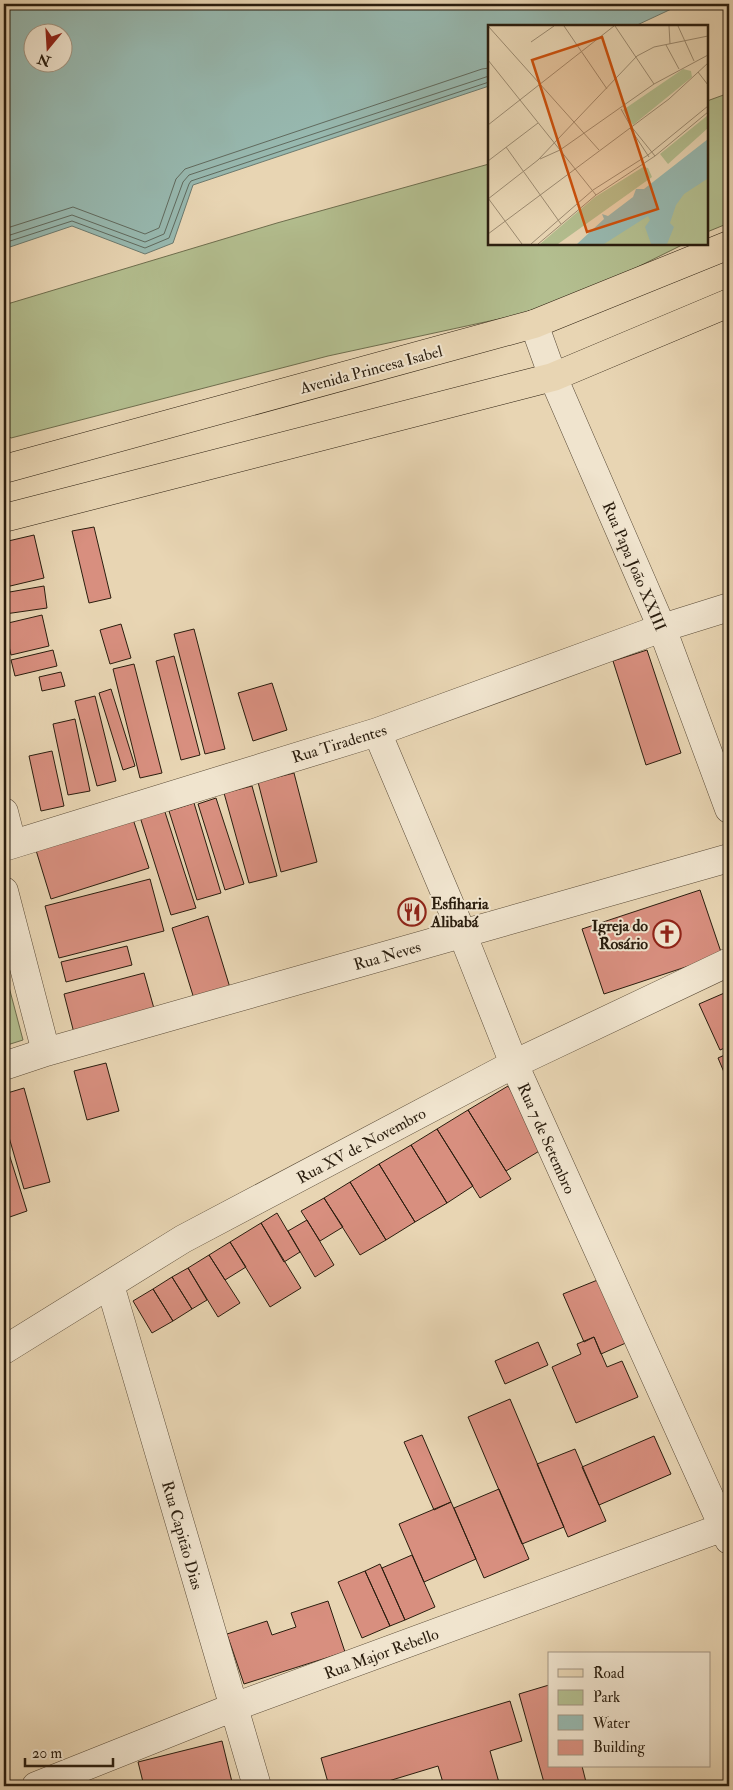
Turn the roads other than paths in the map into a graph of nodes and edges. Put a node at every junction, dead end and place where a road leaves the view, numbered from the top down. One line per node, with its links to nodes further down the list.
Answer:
1 (729, 245): 3 (main road, Avenida Princesa Isabel)
2 (729, 303): 4 (main road)
3 (534, 324): 4 (street, Rua Papa João XXIII); 5 (main road, Avenida Princesa Isabel)
4 (553, 377): 6 (main road); 8 (street, Rua Papa João XXIII)
5 (4, 469)
6 (4, 518)
7 (729, 608): 8 (street, Rua Tiradentes)
8 (662, 628): 9 (street, Rua Tiradentes); 10 (street, Rua Papa João XXIII)
9 (377, 732): 12 (street, Rua Tiradentes); 16 (street, Rua 7 de Setembro)
10 (729, 809)
11 (4, 812): 12 (street)
12 (8, 845): 14 (street)
13 (729, 858): 16 (street, Rua Neves)
14 (4, 869)
15 (4, 891): 18 (street)
16 (462, 933): 18 (street, Rua Neves); 19 (street, Rua 7 de Setembro)
17 (729, 962): 19 (street, Rua XV de Novembro)
18 (46, 1052): 20 (street, Rua Neves)
19 (514, 1064): 21 (street, Rua XV de Novembro); 23 (street, Rua 7 de Setembro)
20 (4, 1066)
21 (110, 1285): 22 (street, Rua XV de Novembro); 24 (street, Rua Capitão Dias)
22 (4, 1350)
23 (727, 1530): 24 (street, Rua Major Rebello)
24 (234, 1707): 25 (street, Rua Major Rebello); 26 (street, Rua Capitão Dias)
25 (36, 1786)
26 (256, 1786)

